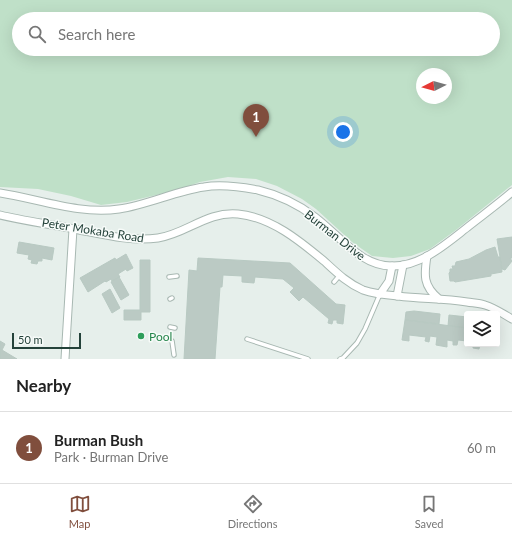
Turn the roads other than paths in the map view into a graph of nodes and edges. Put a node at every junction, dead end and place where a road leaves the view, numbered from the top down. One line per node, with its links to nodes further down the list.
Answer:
1 (512, 192): 5 (street, Burman Drive)
2 (0, 193): 7 (street, Burman Drive)
3 (0, 215): 4 (street, Peter Mokaba Road)
4 (73, 229): 8 (street, Peter Mokaba Road); 21 (street)
5 (427, 256): 6 (street, Burman Drive); 14 (street)
6 (403, 265): 7 (street, Burman Drive); 13 (street)
7 (392, 266): 12 (street)
8 (340, 275): 11 (lane); 12 (street, Peter Mokaba Road)
9 (178, 276): 10 (lane)
10 (169, 277)
11 (334, 282)
12 (380, 294): 13 (street, Peter Mokaba Road); 23 (lane)
13 (397, 296): 14 (street, Peter Mokaba Road)
14 (440, 299): 15 (street, Peter Mokaba Road)
15 (512, 319)
16 (170, 327): 17 (lane)
17 (175, 328)
18 (247, 339): 22 (lane)
19 (172, 340): 20 (lane)
20 (174, 355)
21 (65, 359)
22 (308, 359)
23 (340, 359)

